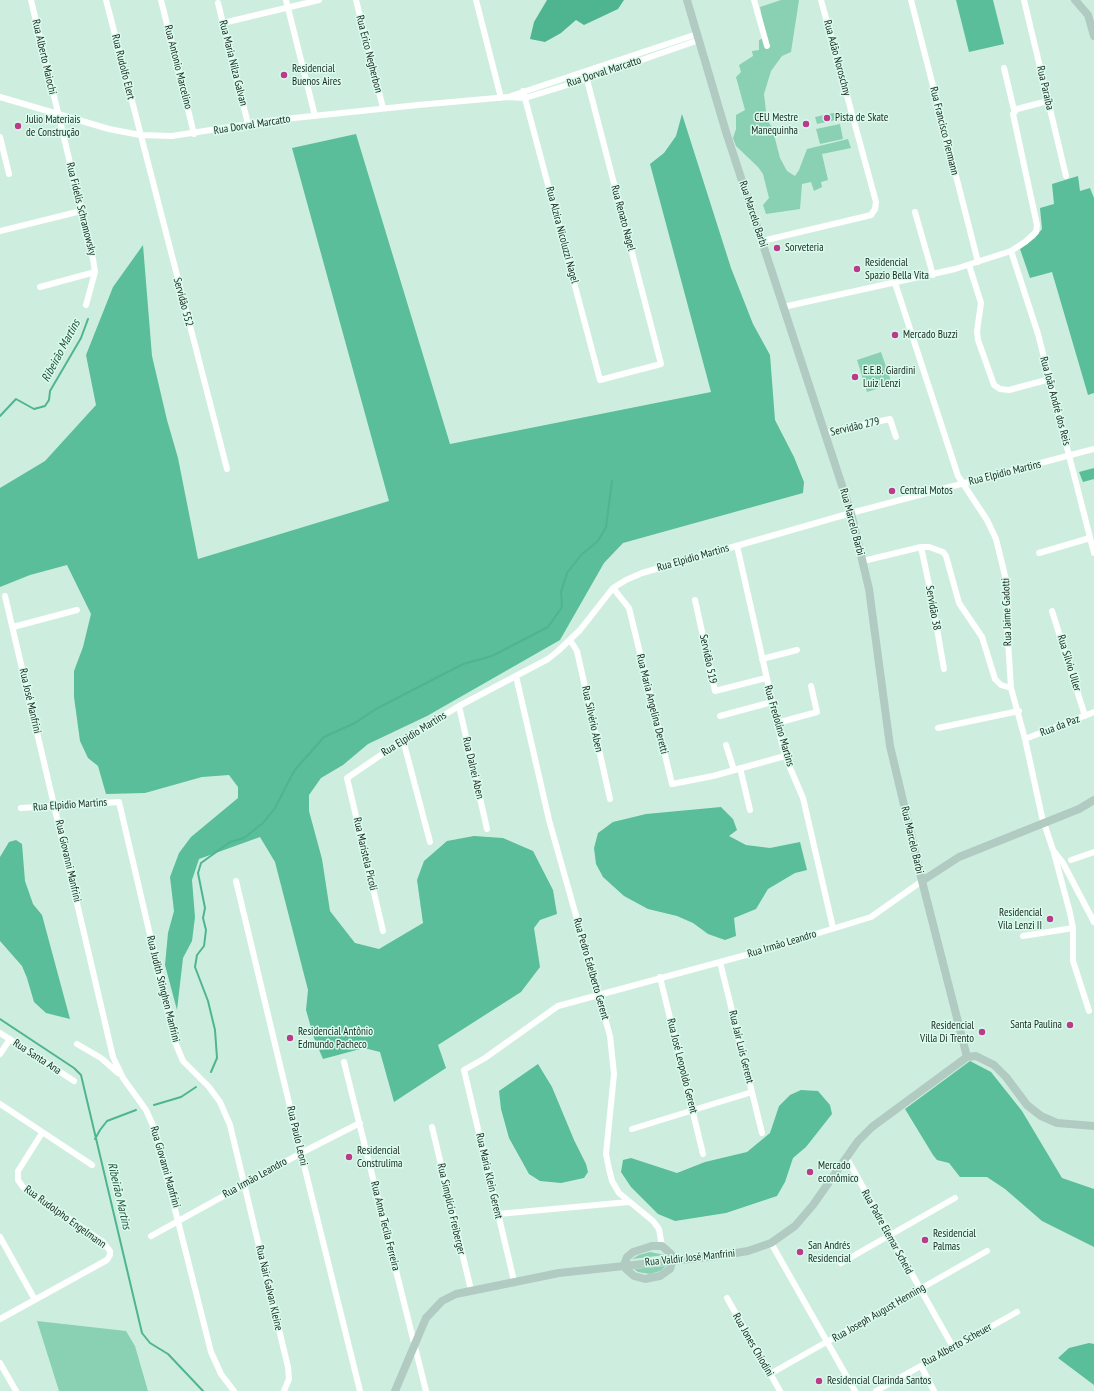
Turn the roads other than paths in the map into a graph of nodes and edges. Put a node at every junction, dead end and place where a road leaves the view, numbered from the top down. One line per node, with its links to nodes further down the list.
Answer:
1 (31, 0): 29 (street, Rua Alberto Maiochi)
2 (106, 0): 33 (street, Rua Rudolfo Elert)
3 (161, 0): 32 (street, Rua Antonio Marcelino)
4 (286, 0): 15 (street)
5 (319, 0): 15 (street)
6 (356, 0): 27 (street, Rua Erico Negherbon)
7 (476, 0): 25 (street)
8 (688, 0): 18 (street, Rua Marcelo Barbi)
9 (754, 0): 19 (street)
10 (821, 0): 40 (street, Rua Adão Noroschny)
11 (911, 0): 42 (street, Rua Francisco Piermann)
12 (1024, 0): 26 (street, Rua Paraíba)
13 (1075, 0): 17 (street)
14 (218, 3): 16 (street, Rua Maria Nilza Galvan)
15 (288, 8): 16 (street); 30 (street)
16 (223, 23): 31 (street, Rua Maria Nilza Galvan)
17 (1094, 33)
18 (698, 37): 21 (street, Rua Dorval Marcatto); 22 (street, Rua Dorval Marcatto); 40 (street, Rua Marcelo Barbi)
19 (767, 46)
20 (1004, 68): 28 (street)
21 (585, 72): 22 (street, Rua Renato Nagel); 23 (street, Rua Dorval Marcatto)
22 (587, 79): 23 (street, Rua Dorval Marcatto); 51 (street, Rua Renato Nagel)
23 (524, 94): 25 (street, Rua Dorval Marcatto); 51 (street, Rua Alzira Nicoluzzi Nagel)
24 (0, 97): 29 (street, Rua Dorval Marcatto)
25 (501, 98): 27 (street, Rua Dorval Marcatto)
26 (1048, 101): 28 (street); 36 (street, Rua Paraíba)
27 (383, 108): 30 (street, Rua Dorval Marcatto)
28 (1014, 110): 41 (street)
29 (58, 114): 33 (street, Rua Dorval Marcatto); 37 (street, Rua Fidelis Schramowsky)
30 (315, 116): 31 (street, Rua Dorval Marcatto)
31 (248, 124): 32 (street, Rua Dorval Marcatto)
32 (194, 134): 33 (street, Rua Dorval Marcatto)
33 (140, 135): 56 (street, Servidão 552)
34 (0, 137): 35 (street)
35 (9, 174)
36 (1066, 176)
37 (81, 211): 39 (street); 44 (street, Rua Fidelis Schramowsky)
38 (915, 212): 45 (street)
39 (0, 231)
40 (762, 241): 49 (street, Rua Marcelo Barbi)
41 (1011, 251): 42 (street); 50 (street, Rua João André dos Reis)
42 (978, 262): 43 (street)
43 (969, 265): 45 (street); 50 (street)
44 (95, 272): 47 (street); 48 (street, Rua Fidelis Schramowsky)
45 (933, 275): 46 (street)
46 (895, 283): 49 (street); 57 (street, Rua Jaime Gadotti)
47 (40, 287)
48 (86, 305)
49 (783, 307): 52 (street, Rua Marcelo Barbi)
50 (1050, 379): 55 (street, Rua João André dos Reis)
51 (600, 380)
52 (825, 433): 53 (street, Servidão 279); 58 (street, Rua Marcelo Barbi)
53 (896, 437)
54 (1094, 449): 55 (street, Rua Elpidio Martins)
55 (1070, 456): 57 (street, Rua Elpidio Martins); 59 (street, Rua João André dos Reis)
56 (226, 469)
57 (962, 484): 58 (street, Rua Elpidio Martins); 78 (street, Rua Jaime Gadotti)
58 (851, 513): 60 (street, Rua Elpidio Martins); 64 (street, Rua Marcelo Barbi)
59 (1090, 538): 62 (street); 63 (street, Rua João André dos Reis)
60 (737, 546): 65 (street, Rua Elpidio Martins); 73 (street, Rua Fredolino Martins)
61 (921, 547): 64 (street); 74 (street, Servidão 38); 78 (street)
62 (1039, 553)
63 (1094, 553)
64 (863, 561): 106 (street, Rua Marcelo Barbi)
65 (613, 588): 71 (street, Rua Elpidio Martins); 91 (street, Rua Maria Angelina Deretti)
66 (5, 596): 70 (street, Rua José Manfrini)
67 (695, 600): 76 (street, Servidão 519)
68 (77, 610): 70 (street)
69 (1052, 611): 84 (street, Rua Silvio Uller)
70 (13, 627): 96 (street, Rua José Manfrini)
71 (570, 640): 75 (street, Rua Elpidio Martins); 93 (street, Rua Silvério Aben)
72 (797, 650): 73 (street)
73 (762, 659): 76 (street, Rua Fredolino Martins)
74 (944, 669)
75 (516, 676): 80 (street, Rua Elpidio Martins); 114 (street, Rua Pedro Edelberto Gerent)
76 (766, 678): 79 (street, Rua Fredolino Martins)
77 (811, 686): 85 (street)
78 (1011, 688): 81 (street, Rua Jaime Gadotti)
79 (772, 702): 83 (street); 85 (street, Rua Fredolino Martins)
80 (459, 706): 88 (street, Rua Elpidio Martins); 100 (street, Rua Dalnei Aben)
81 (1018, 711): 86 (street); 87 (street, Rua Jaime Gadotti)
82 (1094, 712): 84 (street, Rua da Paz)
83 (720, 716)
84 (1085, 716): 87 (street, Rua da Paz)
85 (777, 723): 90 (street, Rua Fredolino Martins)
86 (938, 728)
87 (1025, 739): 99 (street, Rua Jaime Gadotti)
88 (403, 740): 92 (street, Rua Elpidio Martins); 101 (street)
89 (726, 745): 91 (street)
90 (785, 756): 91 (street); 108 (street, Rua Fredolino Martins)
91 (737, 769): 98 (street)
92 (347, 778): 110 (street, Rua Maristela Picoli)
93 (610, 799)
94 (1094, 800): 99 (street, Rua Irmão Leandro)
95 (119, 802): 96 (street, Rua Elpidio Martins); 138 (street, Rua Judith Stinghen Manfrini)
96 (55, 807): 97 (street, Rua Elpidio Martins); 123 (street, Rua Giovanni Manfrini)
97 (21, 808)
98 (750, 810)
99 (1043, 823): 102 (street, Rua Jaime Gadotti); 106 (street, Rua Irmão Leandro)
100 (487, 829)
101 (430, 842)
102 (1053, 850): 107 (street, Rua Jaime Gadotti); 109 (street)
103 (1094, 852): 104 (street)
104 (1071, 860)
105 (236, 880): 134 (street, Rua Paulo Leoni)
106 (922, 881): 108 (street, Rua Irmão Leandro); 120 (street, Rua Marcelo Barbi)
107 (1094, 922)
108 (833, 928): 112 (street, Rua Irmão Leandro)
109 (1073, 928): 111 (street); 115 (street)
110 (383, 931)
111 (1023, 936)
112 (720, 962): 113 (street, Rua Irmão Leandro); 125 (street, Rua Jair Luis Gerent)
113 (660, 977): 114 (street, Rua Irmão Leandro); 127 (street, Rua José Leopoldo Gerent)
114 (599, 994): 122 (street, Rua Irmão Leandro); 140 (street, Rua Pedro Edelberto Gerent)
115 (1089, 1011)
116 (0, 1033): 117 (street, Rua Santa Ana)
117 (10, 1039): 119 (street); 124 (street, Rua Santa Ana)
118 (77, 1044): 123 (street)
119 (0, 1054)
120 (967, 1057): 129 (street); 136 (street, Rua Valdir José Manfrini)
121 (344, 1062): 128 (street, Rua Anna Tecila Ferreira)
122 (464, 1070): 141 (street, Rua Maria Klein Gerent)
123 (123, 1078): 142 (street, Rua Giovanni Manfrini)
124 (74, 1081)
125 (752, 1092): 127 (street); 132 (street, Rua Jair Luis Gerent)
126 (0, 1104): 133 (street)
127 (693, 1111): 131 (street); 135 (street, Rua José Leopoldo Gerent)
128 (360, 1123): 134 (street, Rua Irmão Leandro); 160 (street, Rua Anna Tecila Ferreira)
129 (1094, 1126)
130 (432, 1128): 154 (street, Rua Simplício Freiberger)
131 (632, 1129)
132 (762, 1132)
133 (42, 1133): 137 (street); 156 (street, Rua Rudolpho Engelmann)
134 (301, 1153): 138 (street, Rua Irmão Leandro); 168 (street, Rua Paulo Leoni)
135 (703, 1154)
136 (846, 1157): 144 (street, Rua Padre Elemar Scheid); 146 (street, Rua Valdir José Manfrini)
137 (92, 1165)
138 (244, 1184): 142 (street, Rua Irmão Leandro); 167 (street, Rua Nair Galvan Kleine)
139 (955, 1198): 144 (street)
140 (629, 1202): 141 (street); 147 (street, Rua Pedro Edelberto Gerent)
141 (498, 1214): 152 (street, Rua Maria Klein Gerent)
142 (179, 1220): 143 (street, Rua Irmão Leandro); 166 (street, Rua Giovanni Manfrini)
143 (151, 1236)
144 (890, 1236): 150 (street); 153 (street, Rua Padre Elemar Scheid)
145 (0, 1237): 156 (street)
146 (771, 1243): 149 (street, Rua Valdir José Manfrini); 159 (street)
147 (662, 1246): 149 (street); 151 (street)
148 (987, 1251): 153 (street, Rua Joseph August Henning)
149 (673, 1260): 151 (street, Rua Valdir José Manfrini); 151 (street)
150 (841, 1263)
151 (624, 1265): 152 (street, Rua Valdir José Manfrini)
152 (514, 1281): 154 (street, Rua Valdir José Manfrini)
153 (920, 1289): 159 (street, Rua Joseph August Henning); 161 (street, Rua Padre Elemar Scheid)
154 (471, 1290): 160 (street, Rua Valdir José Manfrini)
155 (727, 1298): 164 (street, Rua Jones Chiodini)
156 (35, 1300): 158 (street)
157 (1017, 1312): 161 (street, Rua Alberto Scheuer)
158 (0, 1319)
159 (827, 1342): 164 (street, Rua Joseph August Henning); 172 (street)
160 (414, 1344): 169 (street, Rua Valdir José Manfrini); 170 (street, Rua Anna Tecila Ferreira)
161 (953, 1347): 163 (street, Rua Alberto Scheuer)
162 (0, 1363): 165 (street)
163 (921, 1366): 173 (street, Rua Alberto Scheuer); 174 (street)
164 (770, 1374): 171 (street, Rua Jones Chiodini)
165 (16, 1391)
166 (234, 1391)
167 (284, 1391)
168 (360, 1391)
169 (395, 1391)
170 (426, 1391)
171 (780, 1391)
172 (855, 1391)
173 (876, 1391)
174 (934, 1391)

